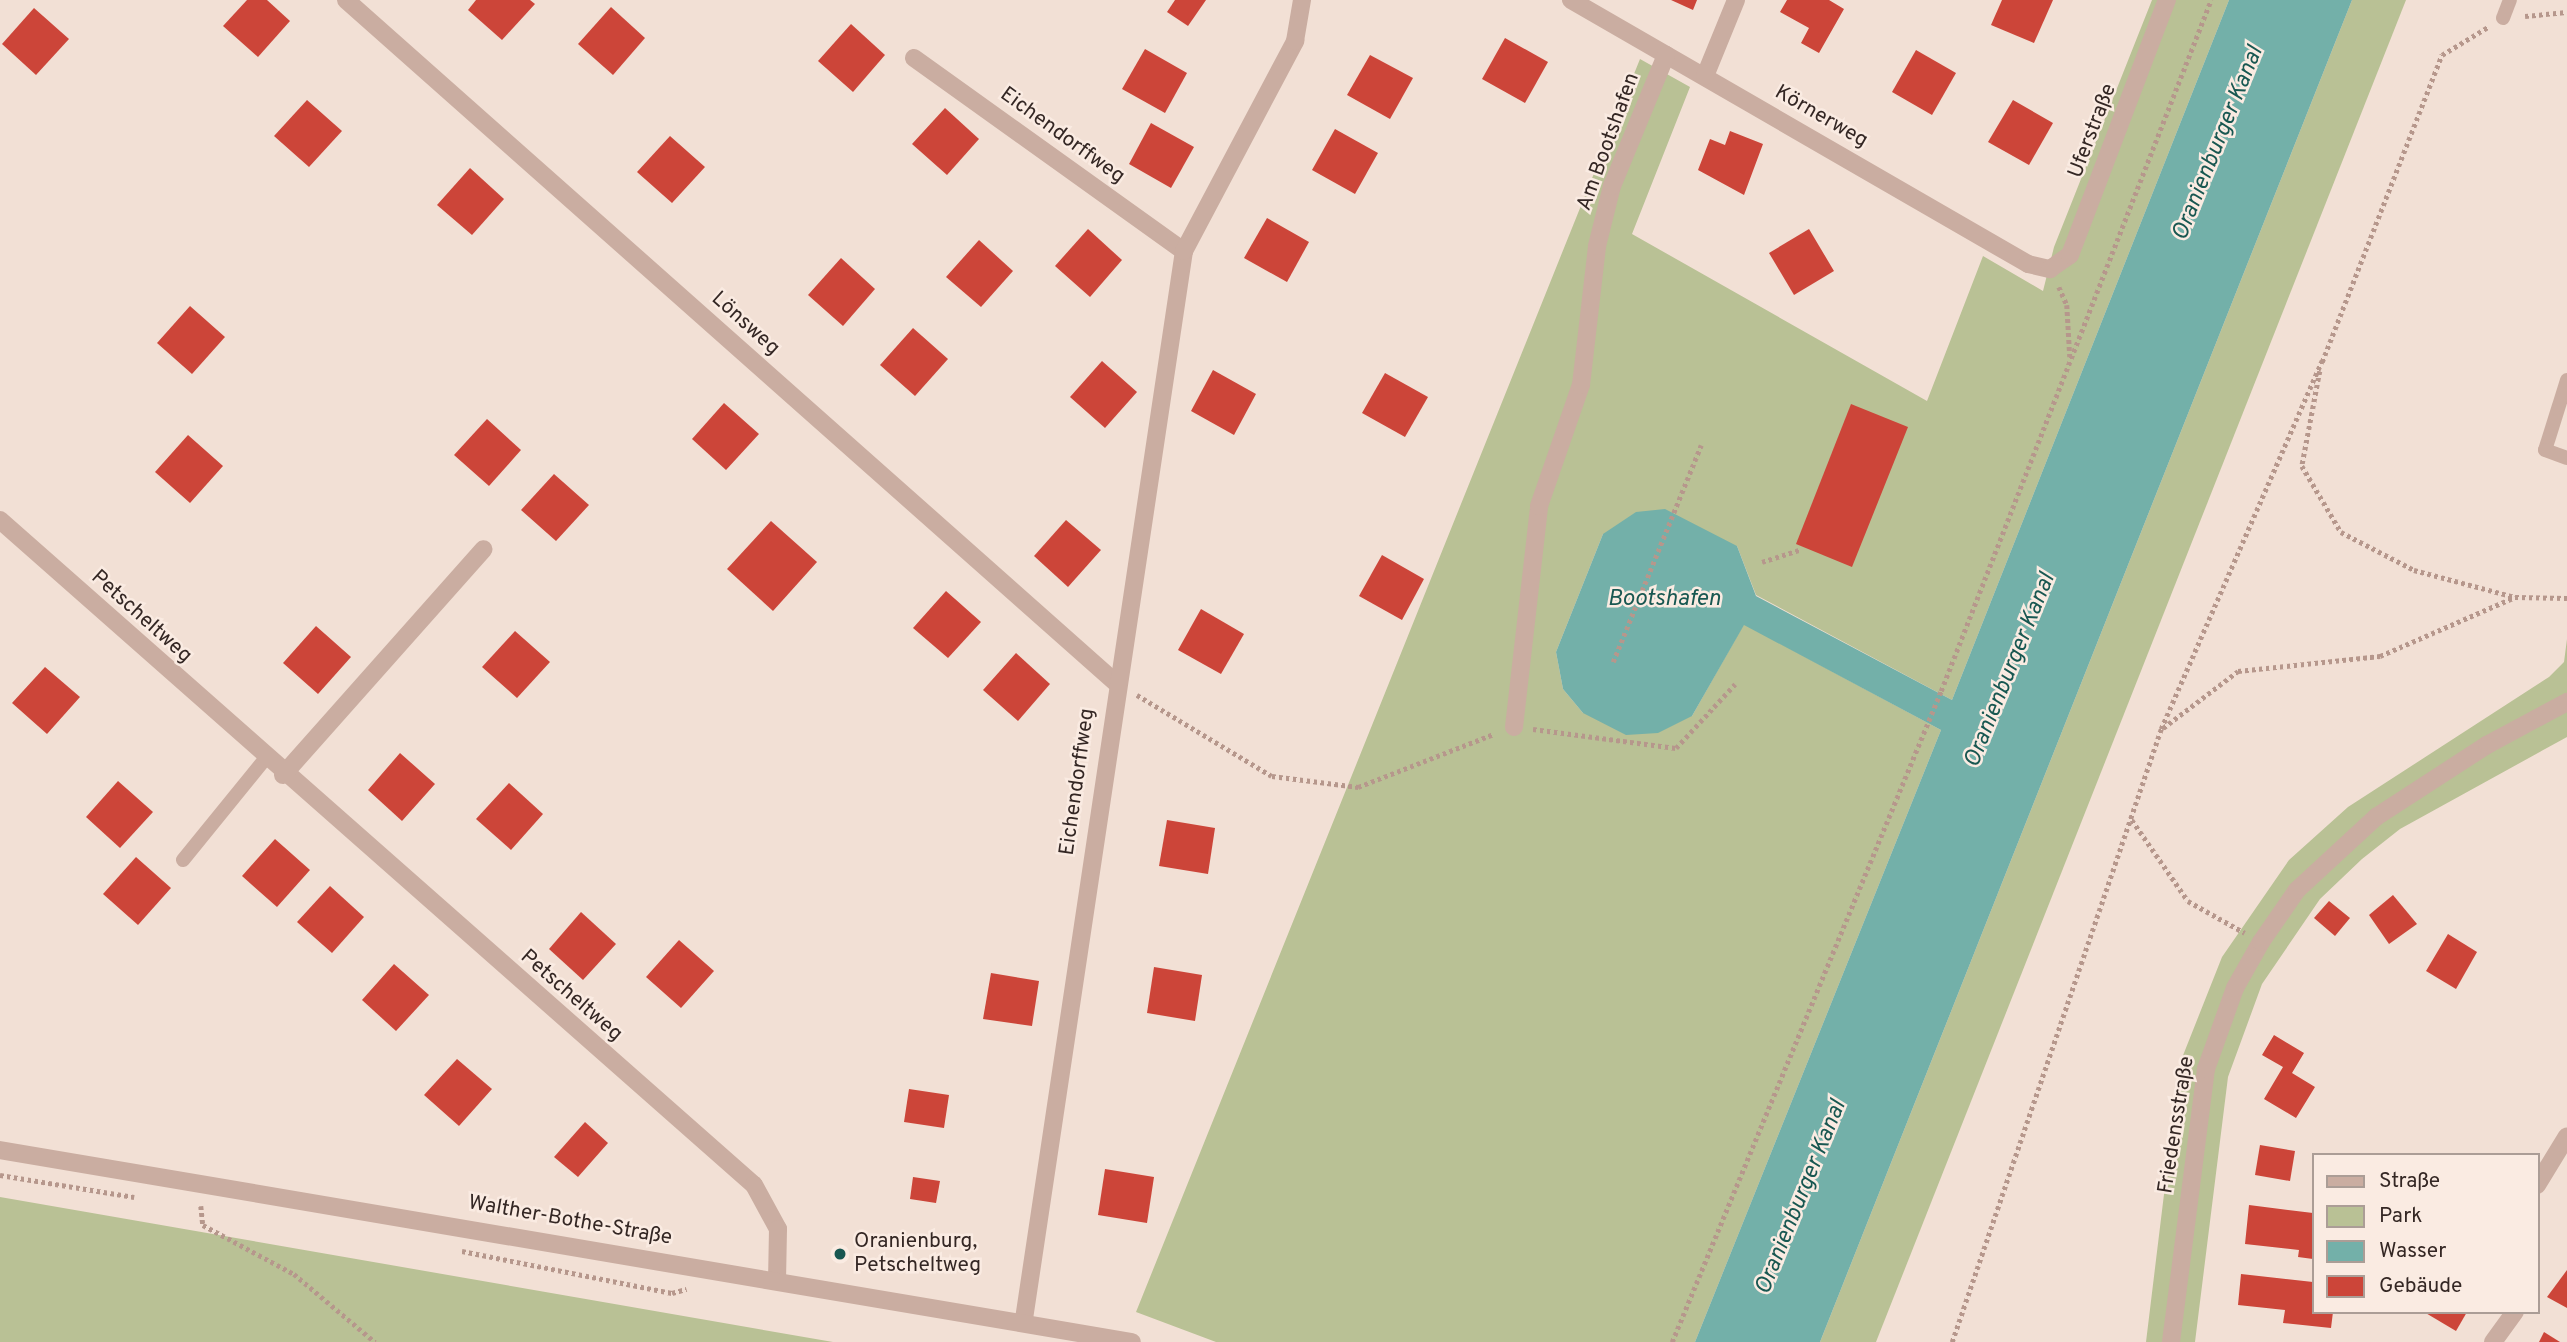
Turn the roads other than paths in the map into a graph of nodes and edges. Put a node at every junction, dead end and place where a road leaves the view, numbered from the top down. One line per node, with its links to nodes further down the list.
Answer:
1 (346, 0): 17 (street, Lönsweg)
2 (1302, 0): 11 (street, Eichendorffweg)
3 (1571, 0): 8 (street, Körnerweg)
4 (1736, 0): 10 (street)
5 (2167, 0): 12 (street, Uferstraße)
6 (2510, 0): 7 (lane)
7 (2503, 18)
8 (1666, 55): 10 (street, Körnerweg); 19 (street, Am Bootshafen)
9 (914, 58): 11 (street, Eichendorffweg)
10 (1704, 76): 12 (street, Körnerweg)
11 (1184, 251): 17 (street, Eichendorffweg)
12 (2050, 269)
13 (2567, 380): 14 (lane)
14 (2567, 458)
15 (0, 520): 20 (street, Petscheltweg)
16 (484, 549): 21 (street)
17 (1115, 682): 28 (street, Eichendorffweg)
18 (2567, 702): 30 (street, Friedensstraße)
19 (1514, 727)
20 (265, 760): 21 (street, Petscheltweg); 22 (lane)
21 (283, 775): 26 (street, Petscheltweg)
22 (183, 860)
23 (2567, 1136): 25 (street)
24 (0, 1150): 26 (street, Walther-Bothe-Straße)
25 (2539, 1182)
26 (777, 1280): 28 (street, Walther-Bothe-Straße)
27 (2514, 1314): 31 (street)
28 (1024, 1320): 29 (street, Walther-Bothe-Straße)
29 (1132, 1342)
30 (2171, 1342)
31 (2493, 1342)

